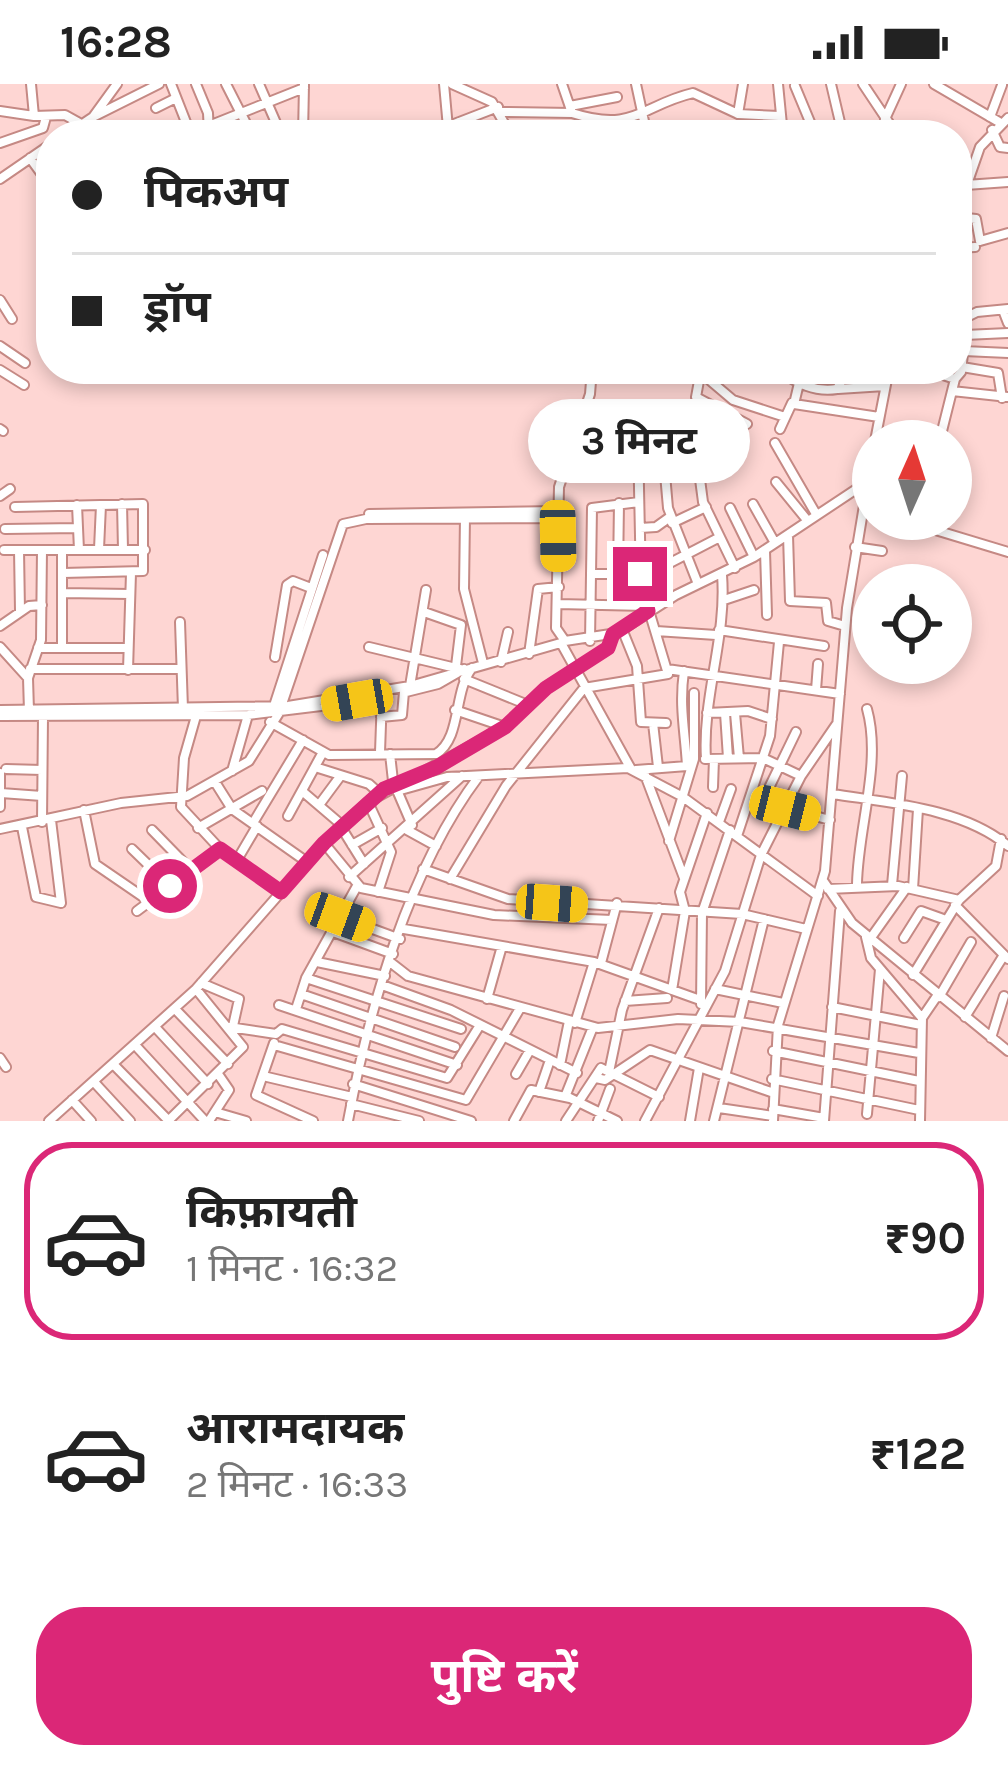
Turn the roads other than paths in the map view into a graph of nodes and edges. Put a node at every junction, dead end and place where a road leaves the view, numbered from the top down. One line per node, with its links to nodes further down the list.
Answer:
1 (31, 84): 32 (street)
2 (118, 84): 21 (street); 38 (street)
3 (159, 84): 21 (street)
4 (170, 84): 22 (street)
5 (196, 84): 41 (street)
6 (226, 84): 29 (street)
7 (259, 84): 24 (street)
8 (448, 84): 26 (street); 46 (street)
9 (562, 84): 27 (street)
10 (636, 84): 33 (street)
11 (743, 84): 30 (street)
12 (778, 84): 31 (street)
13 (831, 84): 51 (street)
14 (863, 84): 35 (street)
15 (901, 84): 35 (street)
16 (934, 84): 36 (street)
17 (1002, 85): 36 (street)
18 (304, 86): 24 (street); 45 (street)
19 (795, 86): 50 (street)
20 (686, 89): 30 (street); 33 (street)
21 (134, 96): 39 (street)
22 (176, 98): 25 (street); 40 (street)
23 (616, 98): 27 (street)
24 (266, 101): 29 (street); 44 (street)
25 (156, 108)
26 (499, 109): 27 (street); 47 (street); 48 (street)
27 (571, 110): 34 (street)
28 (0, 111): 32 (street)
29 (242, 112): 42 (street); 43 (street)
30 (738, 114): 31 (street)
31 (779, 116): 49 (street)
32 (40, 117): 37 (street)
33 (639, 118): 34 (street)
34 (604, 119)
35 (886, 119)
36 (1000, 119): 54 (street); 58 (street)
37 (73, 120)
38 (85, 120)
39 (86, 120)
40 (185, 120)
41 (207, 120)
42 (228, 120)
43 (245, 120)
44 (275, 120)
45 (303, 120)
46 (446, 120)
47 (465, 120)
48 (504, 120)
49 (780, 120)
50 (810, 120)
51 (839, 120)
52 (36, 131): 53 (street)
53 (0, 143)
54 (1007, 147)
55 (36, 154): 56 (street)
56 (30, 158): 57 (street); 59 (street)
57 (36, 166)
58 (972, 171)
59 (0, 179)
60 (1008, 182): 61 (street)
61 (972, 188)
62 (972, 218): 63 (street)
63 (1008, 233)
64 (972, 247): 65 (street)
65 (975, 247)
66 (0, 300): 69 (street)
67 (1005, 309): 68 (street); 70 (street)
68 (972, 317)
69 (12, 320)
70 (1008, 323)
71 (972, 329): 72 (street)
72 (1008, 333)
73 (0, 346): 76 (street)
74 (972, 351): 75 (street)
75 (1008, 353)
76 (25, 363)
77 (972, 368): 79 (street)
78 (0, 370): 87 (street)
79 (1005, 380): 91 (street)
80 (591, 384): 102 (street)
81 (698, 384): 97 (street)
82 (716, 384): 93 (street)
83 (799, 384): 92 (street)
84 (805, 384): 89 (street)
85 (840, 384): 89 (street)
86 (954, 384): 90 (street)
87 (24, 385)
88 (885, 386): 89 (street); 94 (street)
89 (837, 389)
90 (952, 391): 91 (street); 96 (street)
91 (1005, 397)
92 (792, 401): 93 (street); 94 (street)
93 (785, 417): 99 (street)
94 (879, 417): 95 (street)
95 (878, 420)
96 (945, 420)
97 (747, 424)
98 (693, 426): 113 (street)
99 (781, 429)
100 (775, 442): 117 (street)
101 (635, 448): 102 (street); 107 (street); 118 (street)
102 (568, 455): 115 (street)
103 (776, 482): 117 (street)
104 (10, 489): 106 (street)
105 (852, 492): 117 (street)
106 (0, 496)
107 (639, 502): 108 (street); 121 (street)
108 (620, 503): 145 (street); 146 (street)
109 (122, 504): 111 (street); 129 (street); 136 (street)
110 (77, 505): 111 (street); 112 (street); 120 (street)
111 (100, 505): 135 (street)
112 (15, 507)
113 (706, 507): 118 (street); 124 (street)
114 (730, 508): 119 (street)
115 (557, 514): 116 (street); 150 (street); 151 (street)
116 (465, 517): 186 (street); 210 (street)
117 (811, 517): 123 (street)
118 (671, 520): 121 (street); 140 (street)
119 (739, 525): 127 (street); 141 (street)
120 (78, 528): 122 (street); 134 (street)
121 (640, 528): 148 (street)
122 (4, 529)
123 (788, 533): 127 (street); 167 (street)
124 (720, 537): 140 (street); 142 (street)
125 (858, 540): 128 (street)
126 (968, 540): 139 (street)
127 (775, 543): 137 (street)
128 (855, 548): 138 (street); 167 (street)
129 (123, 549): 135 (street); 136 (street)
130 (4, 550): 131 (street)
131 (19, 550): 132 (street); 162 (street)
132 (42, 550): 133 (street); 159 (street)
133 (62, 550): 134 (street); 143 (street)
134 (80, 550): 135 (street)
135 (99, 550)
136 (145, 550): 144 (street)
137 (765, 550): 141 (street); 164 (street)
138 (882, 551)
139 (1008, 552)
140 (685, 555): 148 (street); 149 (street)
141 (754, 557): 142 (street)
142 (735, 568): 147 (street)
143 (63, 573): 144 (street); 154 (street)
144 (131, 573): 155 (street)
145 (591, 574): 146 (street); 158 (street)
146 (618, 574): 148 (street)
147 (722, 575): 149 (street); 156 (street)
148 (640, 576): 161 (street)
149 (698, 584): 161 (street)
150 (559, 587): 157 (street); 181 (street)
151 (311, 588): 183 (street); 210 (street)
152 (426, 590): 163 (street)
153 (754, 590): 156 (street)
154 (63, 593): 155 (street); 179 (street)
155 (130, 594): 180 (street)
156 (724, 600): 171 (street)
157 (558, 604): 158 (street); 173 (street)
158 (591, 604): 161 (street); 172 (street)
159 (42, 605): 162 (street); 178 (street)
160 (0, 607): 165 (street)
161 (647, 609): 168 (street); 170 (street)
162 (20, 611): 165 (street)
163 (424, 612): 182 (street); 186 (street)
164 (767, 615)
165 (4, 622)
166 (180, 622): 188 (street)
167 (845, 626): 201 (street)
168 (656, 631): 171 (street); 187 (street)
169 (508, 632): 184 (street)
170 (617, 632): 172 (street); 190 (street); 195 (street)
171 (718, 632): 174 (street); 193 (street)
172 (590, 641): 173 (street)
173 (563, 642): 181 (street); 190 (street)
174 (779, 642): 175 (street); 196 (street)
175 (824, 646)
176 (0, 647): 192 (street)
177 (369, 647): 182 (street)
178 (38, 648): 179 (street); 192 (street)
179 (62, 648): 180 (street)
180 (128, 648): 189 (street)
181 (529, 654): 184 (street)
182 (416, 656): 186 (street); 198 (street)
183 (275, 658)
184 (501, 662): 186 (street)
185 (818, 664): 199 (street)
186 (468, 666): 194 (street); 198 (street)
187 (667, 668): 191 (street); 195 (street)
188 (180, 669): 189 (street); 205 (street)
189 (128, 670): 192 (street)
190 (573, 670): 197 (street); 203 (street)
191 (685, 671): 193 (street); 229 (street)
192 (29, 674): 207 (street)
193 (710, 674): 196 (street); 208 (street)
194 (464, 680): 203 (street); 206 (street)
195 (637, 683): 197 (street); 217 (street)
196 (777, 685): 199 (street); 216 (street)
197 (584, 688): 233 (street); 236 (street)
198 (407, 689): 202 (street); 210 (street); 215 (street)
199 (816, 690): 201 (street)
200 (694, 693): 229 (street)
201 (840, 694): 219 (street)
202 (382, 696): 210 (street); 215 (street)
203 (528, 705): 220 (street)
204 (867, 709): 256 (street)
205 (182, 710): 207 (street); 210 (street)
206 (455, 710): 220 (street); 224 (street)
207 (28, 711): 209 (street)
208 (705, 712): 211 (street); 227 (street)
209 (0, 713): 214 (street)
210 (276, 713): 212 (street); 222 (street); 235 (street)
211 (730, 713): 216 (street); 225 (street)
212 (254, 715): 213 (street); 235 (street)
213 (196, 716): 214 (street); 254 (street)
214 (43, 717): 232 (street)
215 (381, 717): 224 (street)
216 (772, 719): 226 (street)
217 (653, 723): 218 (street); 231 (street)
218 (666, 723)
219 (838, 723): 240 (street); 252 (street)
220 (505, 727): 244 (street)
221 (796, 732): 228 (street)
222 (303, 740): 223 (street); 270 (street)
223 (323, 752): 224 (street); 230 (street)
224 (385, 753): 244 (street)
225 (734, 758): 226 (street); 227 (street)
226 (763, 758): 228 (street); 278 (street)
227 (710, 759): 229 (street); 245 (street)
228 (780, 763): 240 (street); 249 (street)
229 (691, 764): 231 (street); 255 (street)
230 (315, 767): 242 (street); 247 (street)
231 (658, 767): 233 (street)
232 (42, 770): 234 (street); 253 (street)
233 (633, 770): 236 (street); 237 (street)
234 (3, 771): 250 (street)
235 (232, 772): 243 (street)
236 (515, 774): 239 (street); 295 (street)
237 (645, 775): 255 (street); 279 (street)
238 (462, 776): 239 (street); 244 (street); 275 (street)
239 (479, 776): 284 (street)
240 (801, 776): 261 (street)
241 (902, 776): 259 (street)
242 (338, 778): 251 (street); 258 (street)
243 (215, 782): 254 (street); 262 (street)
244 (396, 787): 251 (street); 275 (street)
245 (713, 788)
246 (731, 789): 269 (street)
247 (302, 790): 258 (street); 266 (street)
248 (262, 791): 262 (street)
249 (767, 792)
250 (2, 793): 253 (street); 260 (street)
251 (379, 794): 257 (street)
252 (833, 794): 256 (street); 267 (street)
253 (42, 796): 268 (street)
254 (179, 797): 264 (street); 273 (street)
255 (683, 797): 265 (street); 279 (street)
256 (863, 799): 259 (street); 296 (street)
257 (368, 802): 271 (street); 274 (street)
258 (319, 805): 271 (street)
259 (899, 806): 263 (street); 298 (street)
260 (0, 807)
261 (785, 808): 267 (street); 287 (street)
262 (232, 809): 270 (street); 273 (street)
263 (918, 809): 281 (street); 301 (street)
264 (83, 811): 268 (street); 306 (street)
265 (706, 813): 269 (street); 294 (street)
266 (289, 816)
267 (830, 820): 297 (street)
268 (47, 821): 272 (street); 272 (street)
269 (718, 822): 278 (street)
270 (255, 824): 288 (street); 289 (street)
271 (342, 826): 280 (street); 283 (street)
272 (22, 827): 276 (street)
273 (198, 827): 286 (street)
274 (382, 828): 282 (street); 283 (street)
275 (409, 828): 282 (street); 284 (street)
276 (0, 829)
277 (152, 830): 292 (street)
278 (733, 833): 287 (street); 313 (street)
279 (669, 841): 294 (street)
280 (324, 843): 289 (street); 293 (street)
281 (1004, 843): 308 (street)
282 (388, 844): 290 (street); 303 (street)
283 (352, 845): 290 (street)
284 (436, 847): 291 (street)
285 (132, 849): 299 (street)
286 (220, 849): 288 (street); 292 (street)
287 (761, 854): 304 (street); 314 (street)
288 (237, 860): 302 (street)
289 (308, 862): 302 (street)
290 (364, 864): 293 (street)
291 (423, 869): 295 (street); 305 (street)
292 (191, 870): 299 (street)
293 (349, 877): 300 (street)
294 (684, 878): 312 (street)
295 (450, 879): 307 (street)
296 (857, 884): 297 (street); 298 (street)
297 (826, 885): 304 (street); 310 (street)
298 (892, 885): 301 (street)
299 (170, 886): 306 (street)
300 (357, 886): 303 (street); 315 (street)
301 (910, 888): 308 (street); 322 (street)
302 (281, 892): 335 (street)
303 (378, 892): 305 (street)
304 (818, 896): 319 (street)
305 (410, 900): 317 (street); 321 (street)
306 (149, 902): 311 (street)
307 (617, 903): 309 (street); 317 (street)
308 (957, 903): 318 (street); 326 (street)
309 (659, 908): 312 (street); 332 (street)
310 (840, 910): 322 (street); 348 (street)
311 (137, 911)
312 (685, 911): 313 (street); 337 (street)
313 (702, 913): 314 (street); 344 (street)
314 (742, 914): 316 (street); 336 (street)
315 (340, 917): 320 (street); 321 (street)
316 (764, 919): 319 (street); 339 (street)
317 (612, 920): 329 (street)
318 (946, 920): 323 (street); 331 (street)
319 (806, 928): 346 (street)
320 (333, 932): 327 (street); 328 (street)
321 (402, 934): 325 (street); 327 (street)
322 (868, 937): 330 (street); 331 (street)
323 (904, 938)
324 (971, 942): 340 (street)
325 (502, 946): 329 (street); 342 (street)
326 (1006, 957): 354 (street)
327 (392, 958): 334 (street); 342 (street)
328 (317, 962): 333 (street); 334 (street)
329 (598, 962): 332 (street); 357 (street)
330 (880, 969): 353 (street); 359 (street)
331 (913, 975): 340 (street)
332 (634, 976): 337 (street); 343 (street)
333 (306, 978): 338 (street); 345 (street)
334 (384, 981): 345 (street); 360 (street)
335 (199, 986): 349 (street); 362 (street); 362 (street)
336 (715, 989): 339 (street); 352 (street)
337 (669, 992): 343 (street); 344 (street); 356 (street)
338 (301, 994): 350 (street); 355 (street)
339 (747, 996): 346 (street); 358 (street)
340 (938, 996): 354 (street); 359 (street)
341 (1004, 996): 370 (street)
342 (487, 999): 351 (street)
343 (625, 1000): 366 (street)
344 (700, 1000): 352 (street)
345 (377, 1001): 355 (street); 365 (street)
346 (783, 1003): 361 (street)
347 (279, 1006): 350 (street)
348 (832, 1007): 353 (street); 368 (street)
349 (175, 1009): 363 (street); 384 (street)
350 (296, 1009): 367 (street)
351 (519, 1010): 357 (street); 369 (street)
352 (700, 1016): 356 (street); 358 (street); 381 (street)
353 (876, 1016): 359 (street); 373 (street)
354 (964, 1017): 370 (street)
355 (372, 1018): 367 (street); 374 (street)
356 (666, 1020): 366 (street)
357 (572, 1022): 364 (street); 386 (street)
358 (740, 1022): 361 (street); 395 (street)
359 (922, 1022): 379 (street)
360 (479, 1024): 369 (street); 385 (street)
361 (778, 1025): 368 (street); 378 (street)
362 (231, 1026): 371 (street); 384 (street)
363 (155, 1027): 372 (street); 400 (street)
364 (593, 1027): 366 (street); 391 (street)
365 (461, 1029)
366 (616, 1029): 390 (street)
367 (367, 1034): 375 (street); 385 (street)
368 (831, 1036): 373 (street); 382 (street)
369 (505, 1038): 376 (street); 387 (street)
370 (991, 1038): 377 (street)
371 (275, 1040): 375 (street); 387 (street); 394 (street)
372 (135, 1045): 383 (street); 411 (street)
373 (873, 1045): 379 (street); 389 (street)
374 (455, 1047)
375 (362, 1049): 385 (street); 387 (street)
376 (530, 1050): 380 (street); 393 (street)
377 (1008, 1051)
378 (773, 1052): 382 (street); 396 (street)
379 (919, 1053): 397 (street)
380 (550, 1060): 386 (street); 403 (street)
381 (681, 1060): 388 (street); 390 (street); 406 (street)
382 (828, 1062): 389 (street); 402 (street)
383 (113, 1064): 398 (street); 423 (street)
384 (228, 1064): 392 (street)
385 (457, 1064)
386 (560, 1065): 391 (street)
387 (356, 1066): 399 (street)
388 (699, 1068): 395 (street); 432 (street)
389 (871, 1071): 397 (street); 408 (street)
390 (611, 1072): 406 (street); 410 (street)
391 (578, 1073): 405 (street)
392 (218, 1074): 400 (street); 414 (street)
393 (516, 1074)
394 (263, 1076): 409 (street); 418 (street)
395 (728, 1078): 404 (street); 412 (street)
396 (772, 1079): 402 (street); 404 (street)
397 (919, 1081): 416 (street)
398 (94, 1082): 407 (street); 422 (street)
399 (353, 1084): 409 (street); 427 (street)
400 (206, 1086): 411 (street); 414 (street)
401 (610, 1090): 417 (street)
402 (827, 1091): 408 (street); 419 (street)
403 (539, 1092): 405 (street); 428 (street)
404 (771, 1092): 415 (street)
405 (565, 1097): 410 (street)
406 (659, 1097): 431 (street)
407 (72, 1100): 420 (street); 421 (street)
408 (868, 1100): 413 (street); 416 (street)
409 (351, 1101): 425 (street); 426 (street)
410 (576, 1101): 417 (street); 429 (street)
411 (188, 1103): 414 (street); 423 (street)
412 (719, 1108): 415 (street); 433 (street)
413 (867, 1114)
414 (212, 1115): 424 (street)
415 (773, 1115): 419 (street)
416 (919, 1116)
417 (599, 1117): 430 (street)
418 (306, 1120)
419 (825, 1120)
420 (49, 1121)
421 (92, 1121)
422 (130, 1121)
423 (169, 1121)
424 (246, 1121)
425 (348, 1121)
426 (419, 1121)
427 (471, 1121)
428 (514, 1121)
429 (566, 1121)
430 (617, 1121)
431 (645, 1121)
432 (690, 1121)
433 (714, 1121)

